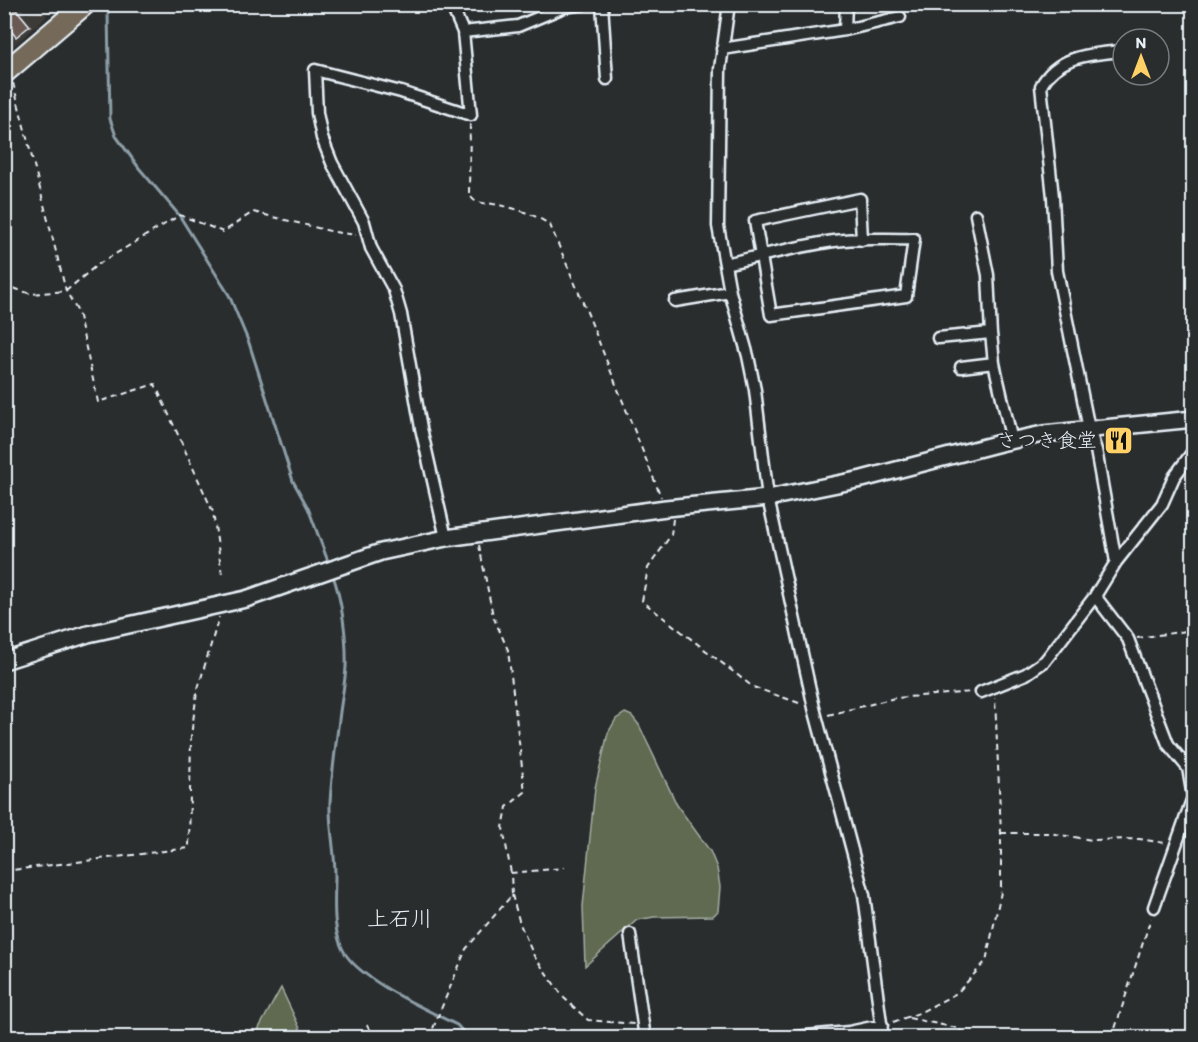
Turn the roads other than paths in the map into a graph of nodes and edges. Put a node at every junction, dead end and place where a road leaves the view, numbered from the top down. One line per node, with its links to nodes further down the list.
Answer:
1 (85, 4): 12 (highway)
2 (451, 4): 9 (street)
3 (583, 4): 9 (street)
4 (602, 4): 13 (street)
5 (729, 4): 10 (street)
6 (846, 4): 8 (street)
7 (900, 17): 8 (street)
8 (845, 30): 10 (street)
9 (463, 32): 29 (street)
10 (722, 49): 17 (street)
11 (1111, 52): 25 (street)
12 (7, 71)
13 (607, 79)
14 (976, 215): 20 (street)
15 (862, 240): 16 (street); 16 (street); 16 (street)
16 (760, 256): 17 (street)
17 (725, 264): 18 (street)
18 (730, 292): 19 (street); 28 (street)
19 (675, 301)
20 (992, 335): 21 (street); 22 (street)
21 (938, 338)
22 (994, 363): 23 (street); 26 (street)
23 (961, 367)
24 (1194, 418): 25 (street)
25 (1089, 429): 26 (street); 30 (street)
26 (1012, 441): 28 (street)
27 (1194, 450): 30 (street)
28 (768, 498): 29 (street); 36 (street)
29 (446, 538): 32 (street)
30 (1116, 562): 31 (street)
31 (1095, 596): 33 (street); 34 (street)
32 (4, 661)
33 (981, 692)
34 (1154, 907)
35 (630, 934): 37 (street)
36 (882, 1025): 38 (street); 39 (street)
37 (645, 1038)
38 (785, 1038)
39 (883, 1038)

